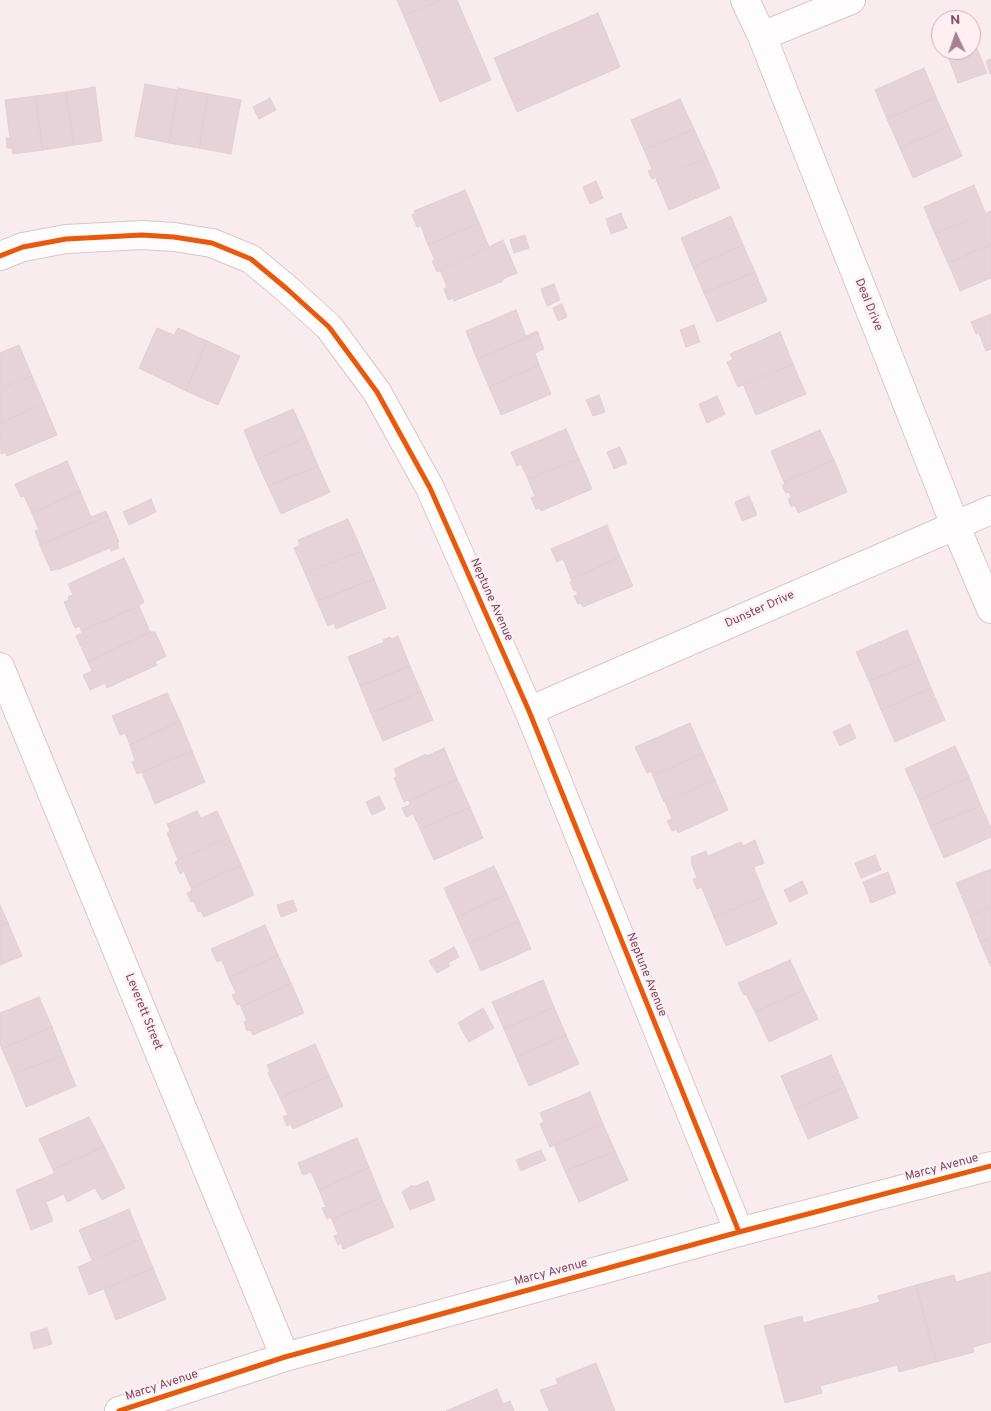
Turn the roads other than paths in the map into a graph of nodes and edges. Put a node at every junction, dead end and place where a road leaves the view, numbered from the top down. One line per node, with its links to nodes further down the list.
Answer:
1 (745, 0): 3 (street, Deal Drive)
2 (851, 0): 3 (street)
3 (762, 36): 6 (street, Deal Drive)
4 (0, 256): 9 (street, Neptune Avenue)
5 (991, 510): 6 (street, Dunster Drive)
6 (955, 524): 7 (street, Deal Drive); 9 (street, Dunster Drive)
7 (991, 609)
8 (0, 667): 12 (street, Leverett Street)
9 (530, 711): 11 (street, Neptune Avenue)
10 (991, 1166): 11 (street, Marcy Avenue)
11 (739, 1232): 12 (street, Marcy Avenue)
12 (286, 1357): 13 (street, Marcy Avenue)
13 (119, 1411)

